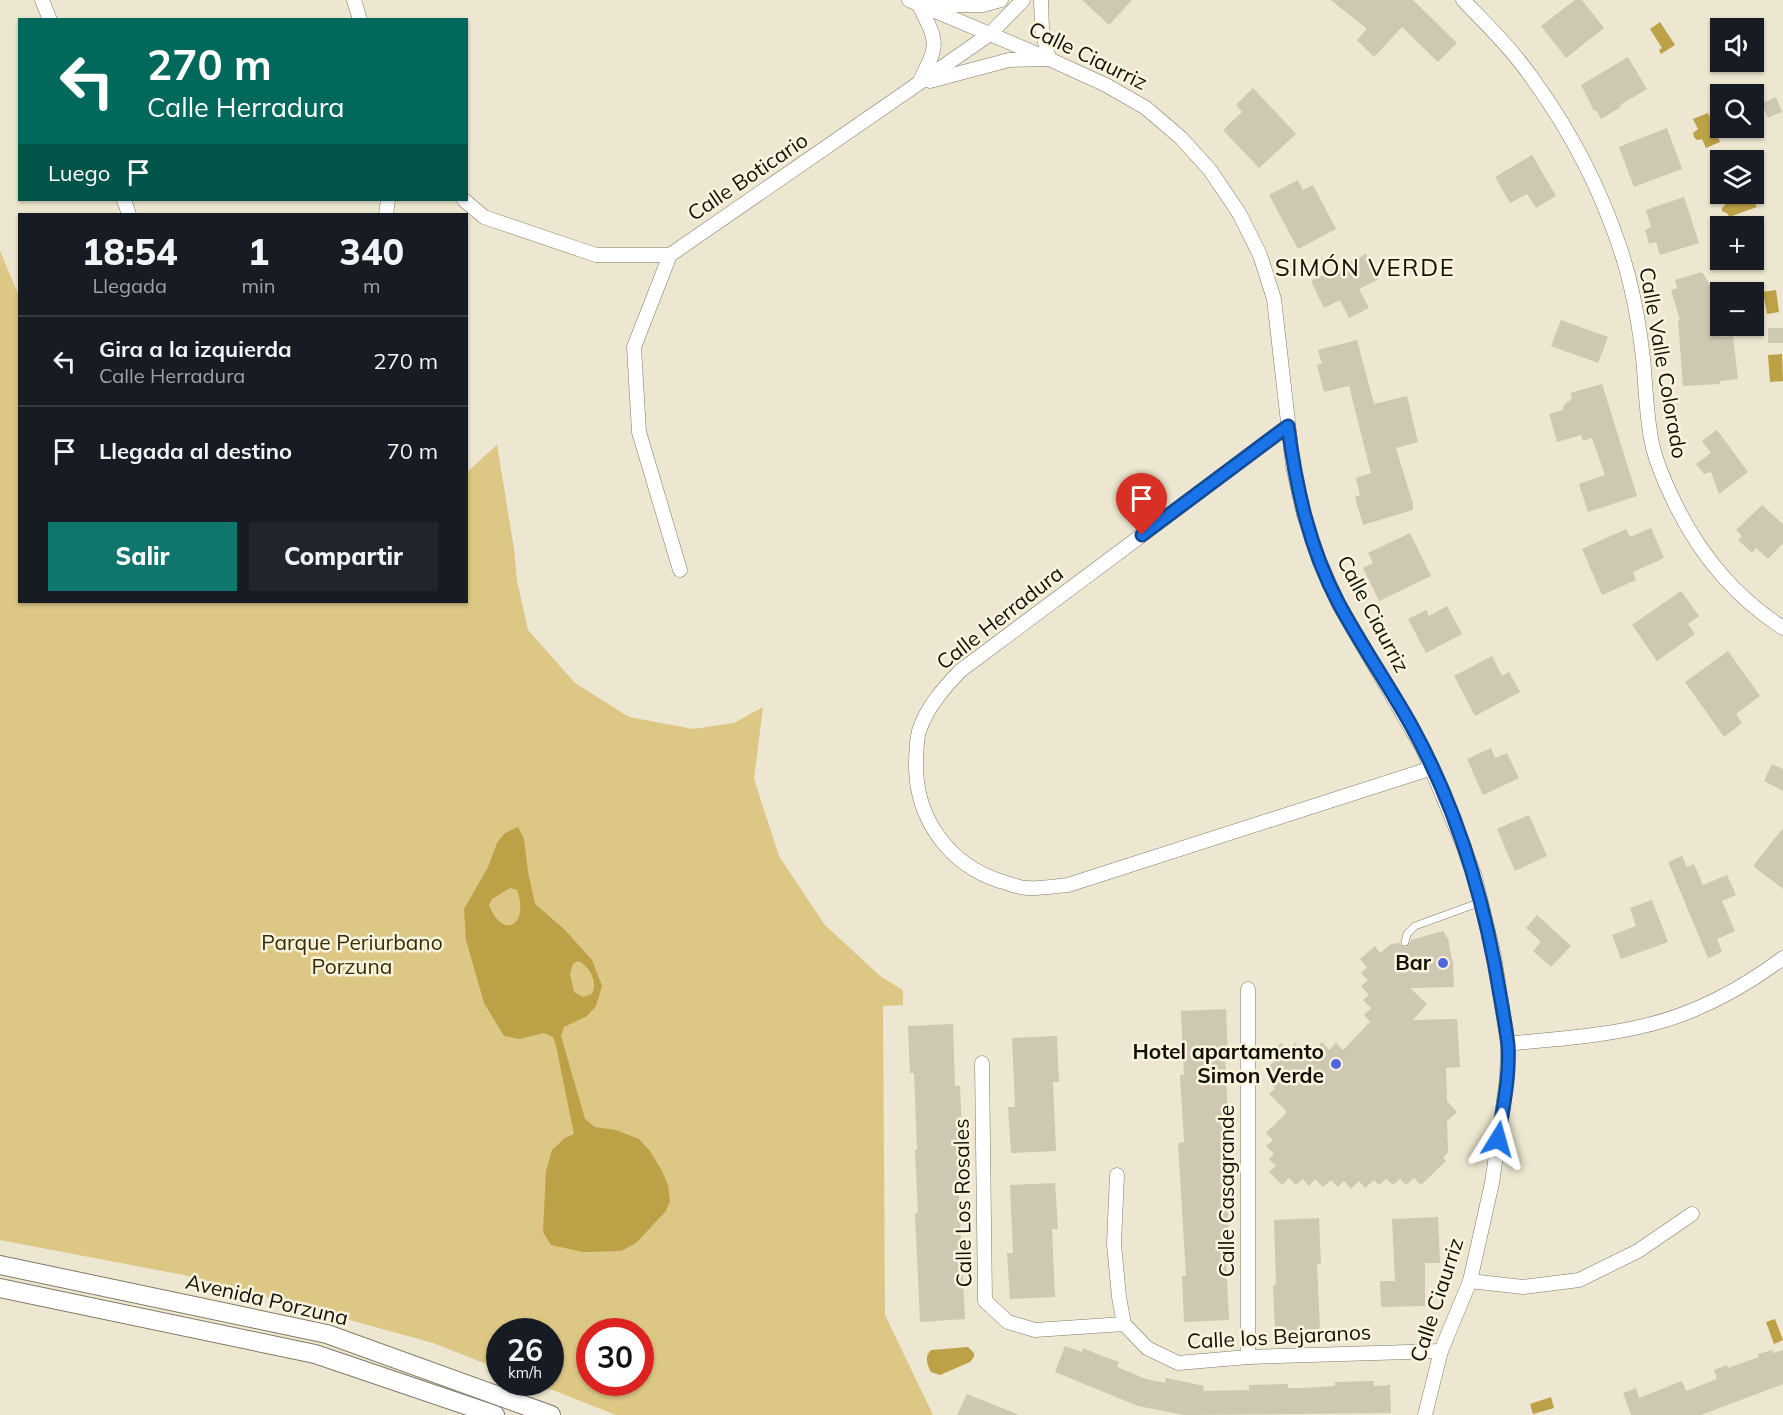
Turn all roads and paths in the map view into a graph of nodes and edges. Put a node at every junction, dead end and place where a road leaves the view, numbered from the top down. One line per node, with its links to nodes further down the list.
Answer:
1 (42, 0): 8 (street)
2 (354, 0): 9 (street)
3 (1001, 0): 7 (street)
4 (1023, 0): 10 (street, Calle Boticario)
5 (1041, 0): 11 (street)
6 (1463, 0): 17 (street, Calle Valle Colorado)
7 (914, 3): 10 (street, Calle Ciaurriz); 12 (street)
8 (49, 18)
9 (359, 18)
10 (990, 34): 11 (street, Calle Ciaurriz); 12 (street, Calle Boticario)
11 (1049, 59): 12 (street); 15 (street, Calle Ciaurriz)
12 (919, 84): 14 (street, Calle Boticario)
13 (465, 201): 14 (street)
14 (670, 255): 16 (street)
15 (1288, 426): 18 (street, Calle Ciaurriz); 18 (street, Calle Herradura)
16 (680, 570)
17 (1783, 628)
18 (1432, 768): 19 (street, Calle Ciaurriz)
19 (1481, 902): 20 (lane); 23 (street, Calle Ciaurriz)
20 (1405, 942)
21 (1783, 958): 23 (street)
22 (1248, 989): 32 (street, Calle Casagrande)
23 (1508, 1044): 28 (street, Calle Ciaurriz)
24 (982, 1063): 30 (street, Calle Los Rosales)
25 (1117, 1175): 30 (street)
26 (1692, 1214): 28 (street)
27 (0, 1265): 34 (street, Avenida Porzuna)
28 (1470, 1281): 31 (street, Calle Ciaurriz)
29 (0, 1288): 33 (street, Avenida Porzuna)
30 (1124, 1324): 32 (street, Calle los Bejaranos)
31 (1441, 1351): 32 (street, Calle los Bejaranos); 35 (street, Calle Ciaurriz)
32 (1248, 1357)
33 (495, 1415)
34 (551, 1415)
35 (1425, 1415)

